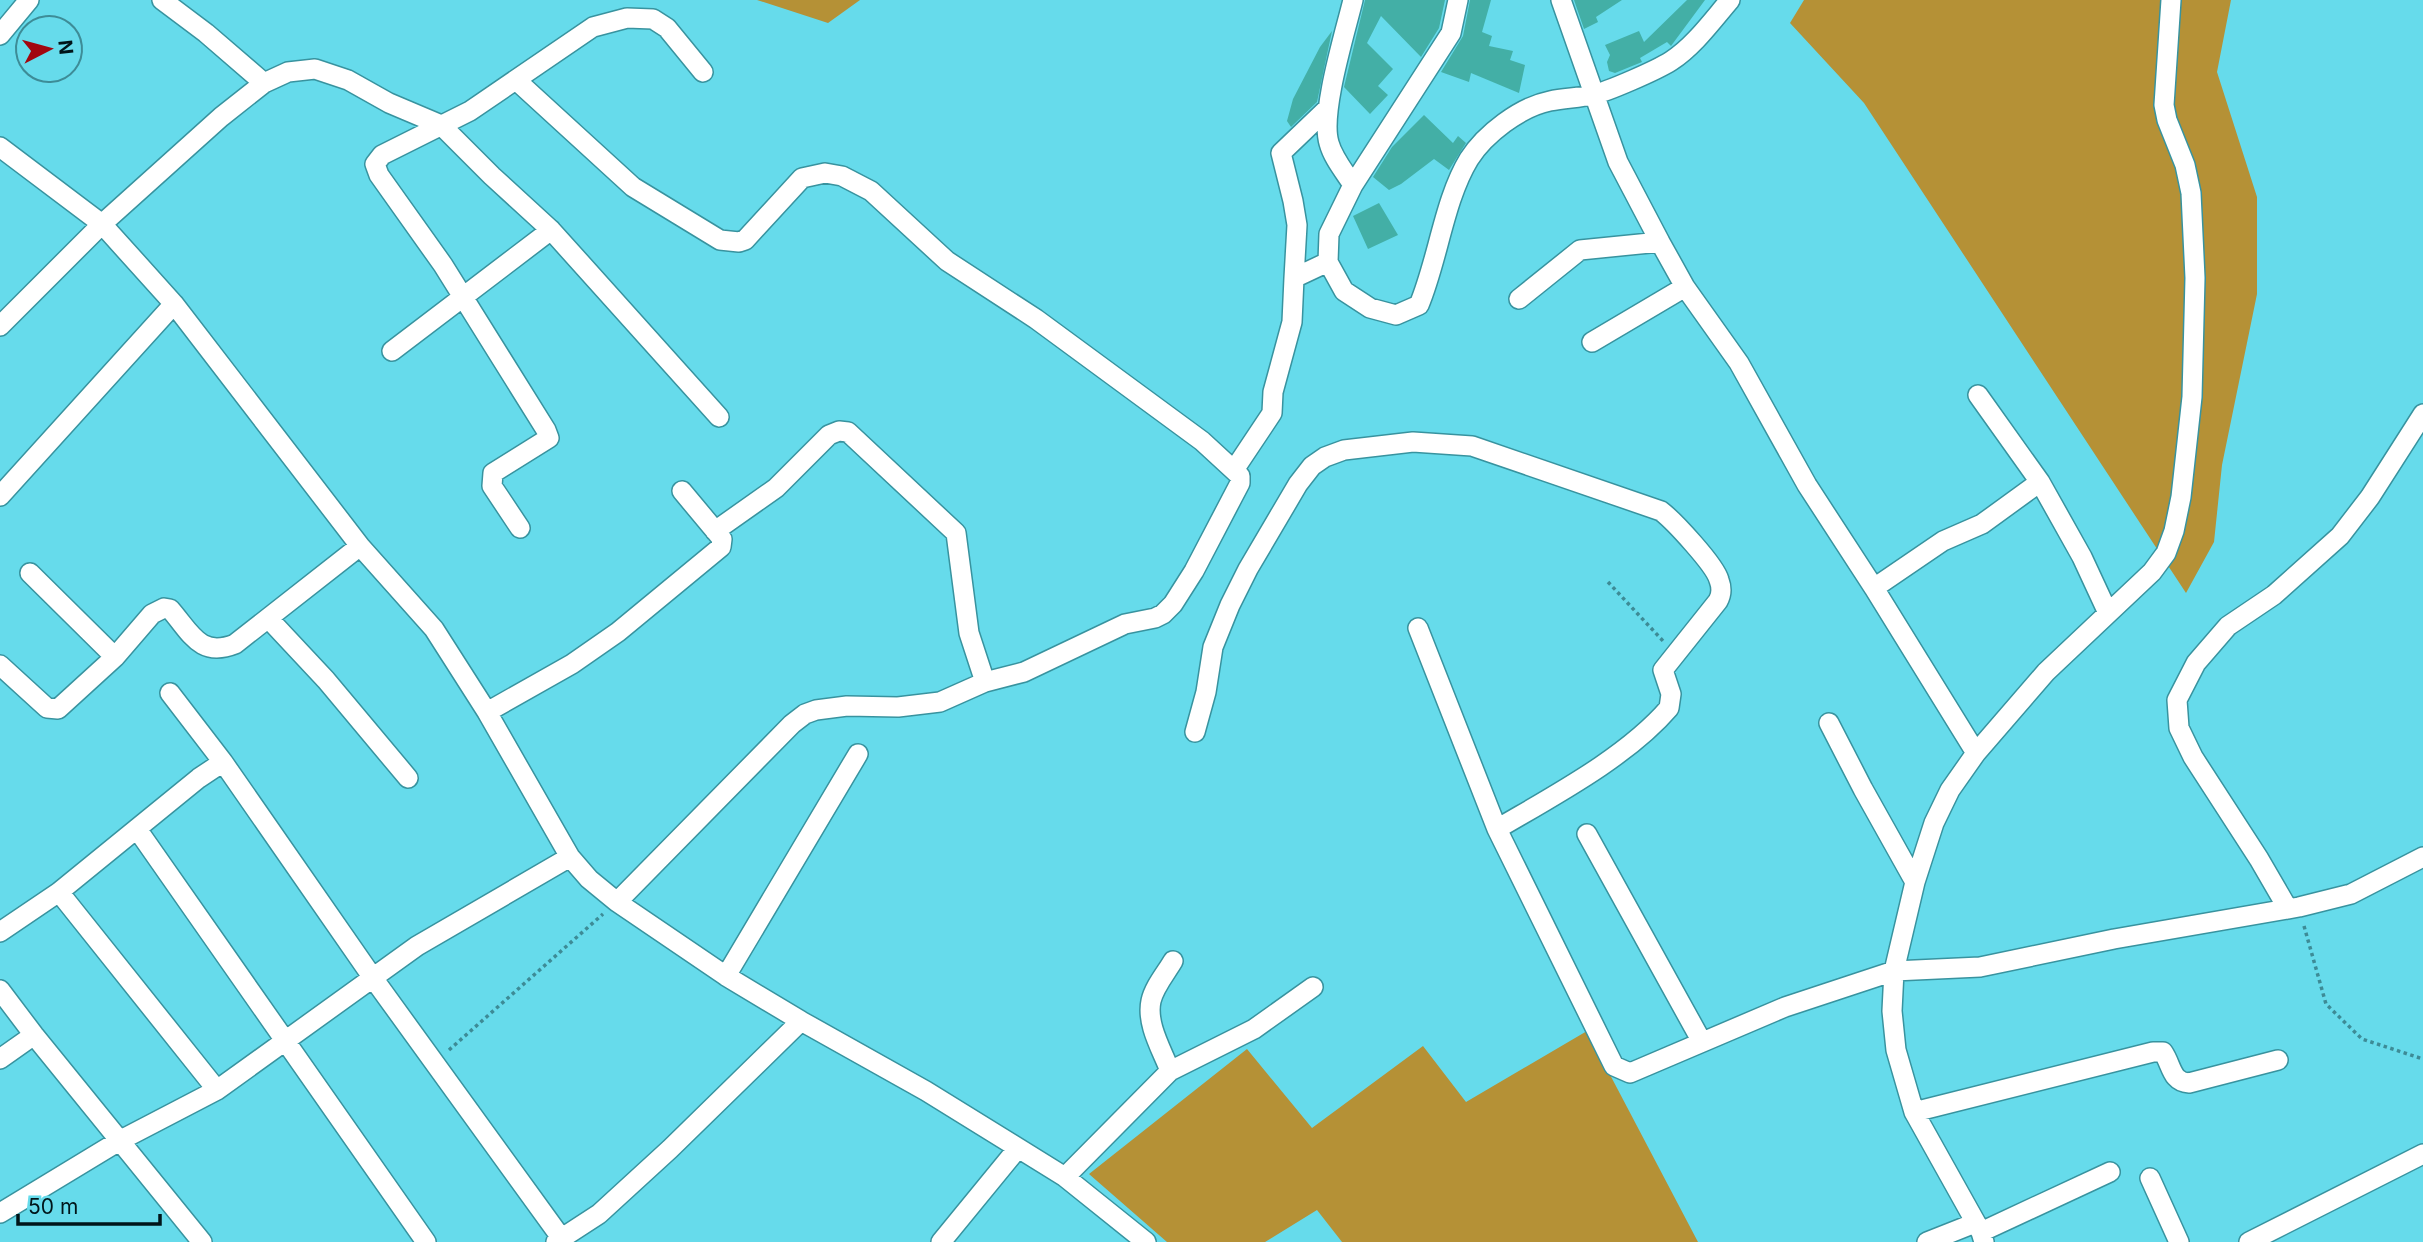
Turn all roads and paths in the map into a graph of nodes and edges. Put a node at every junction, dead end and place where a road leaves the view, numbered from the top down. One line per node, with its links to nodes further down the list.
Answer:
1 (29, 0): 8 (street)
2 (162, 0): 11 (street)
3 (1353, 0): 13 (street)
4 (1458, 0): 16 (street)
5 (1561, 0): 12 (street)
6 (1730, 0): 12 (street)
7 (2171, 0): 42 (street)
8 (0, 35)
9 (703, 72): 10 (street)
10 (516, 80): 14 (street); 32 (street)
11 (264, 83): 14 (street); 17 (street)
12 (1594, 95): 19 (street); 20 (street)
13 (1328, 108): 16 (street); 21 (street)
14 (441, 125): 18 (street); 23 (street)
15 (0, 147): 17 (street)
16 (1353, 184): 20 (street)
17 (102, 223): 25 (street); 26 (street)
18 (551, 230): 23 (street); 31 (street)
19 (1660, 242): 22 (street); 24 (street)
20 (1328, 262): 21 (street)
21 (1294, 278): 32 (street)
22 (1685, 287): 27 (street); 41 (street)
23 (463, 296): 28 (street); 36 (street)
24 (1519, 299)
25 (174, 304): 35 (street); 38 (street)
26 (0, 326)
27 (1592, 341)
28 (393, 351)
29 (1978, 395): 33 (street)
30 (2423, 414): 65 (street)
31 (719, 417)
32 (1234, 470): 48 (street)
33 (2040, 482): 41 (street); 42 (street)
34 (682, 491): 37 (street)
35 (0, 496)
36 (520, 528)
37 (715, 531): 48 (street); 50 (street)
38 (360, 546): 43 (street); 50 (street)
39 (30, 573): 46 (street)
40 (1608, 582): 45 (path)
41 (1874, 588): 53 (street)
42 (2108, 613): 53 (street)
43 (268, 618): 46 (street); 56 (street)
44 (1418, 628): 58 (street)
45 (1675, 654): 52 (street); 58 (street)
46 (114, 657): 47 (street)
47 (0, 665)
48 (985, 682): 64 (street)
49 (170, 693): 55 (street)
50 (487, 712): 60 (street)
51 (1829, 723): 62 (street)
52 (1195, 732)
53 (1976, 753): 62 (street)
54 (858, 754): 69 (street)
55 (223, 762): 57 (street); 70 (street)
56 (408, 778)
57 (137, 829): 63 (street); 75 (street)
58 (1497, 829): 76 (street)
59 (1587, 834): 76 (street)
60 (570, 857): 64 (street); 70 (street)
61 (2423, 858): 65 (street)
62 (1916, 882): 68 (street)
63 (59, 892): 66 (street); 82 (street)
64 (617, 902): 69 (street); 80 (path)
65 (2293, 908): 68 (street); 78 (path)
66 (0, 932)
67 (1173, 961): 81 (street)
68 (1894, 971): 76 (street); 83 (street)
69 (726, 976): 73 (street)
70 (373, 978): 75 (street); 80 (street)
71 (1314, 988): 81 (street)
72 (0, 990): 74 (street)
73 (801, 1021): 85 (street); 92 (street)
74 (34, 1035): 77 (street); 84 (street)
75 (287, 1042): 82 (street); 94 (street)
76 (1702, 1042)
77 (0, 1059)
78 (2423, 1059)
79 (2278, 1060): 83 (street)
80 (434, 1063): 92 (street)
81 (1170, 1071): 88 (street)
82 (217, 1090): 84 (street)
83 (1914, 1112): 91 (street)
84 (119, 1141): 90 (street); 93 (street)
85 (1018, 1148): 88 (street); 95 (street)
86 (2423, 1154): 99 (street)
87 (2110, 1172): 91 (street)
88 (1065, 1177): 96 (street)
89 (2150, 1178): 98 (street)
90 (0, 1213)
91 (1980, 1232): 97 (street)
92 (559, 1240)
93 (202, 1242)
94 (426, 1242)
95 (941, 1242)
96 (1146, 1242)
97 (1927, 1242)
98 (2179, 1242)
99 (2249, 1242)

